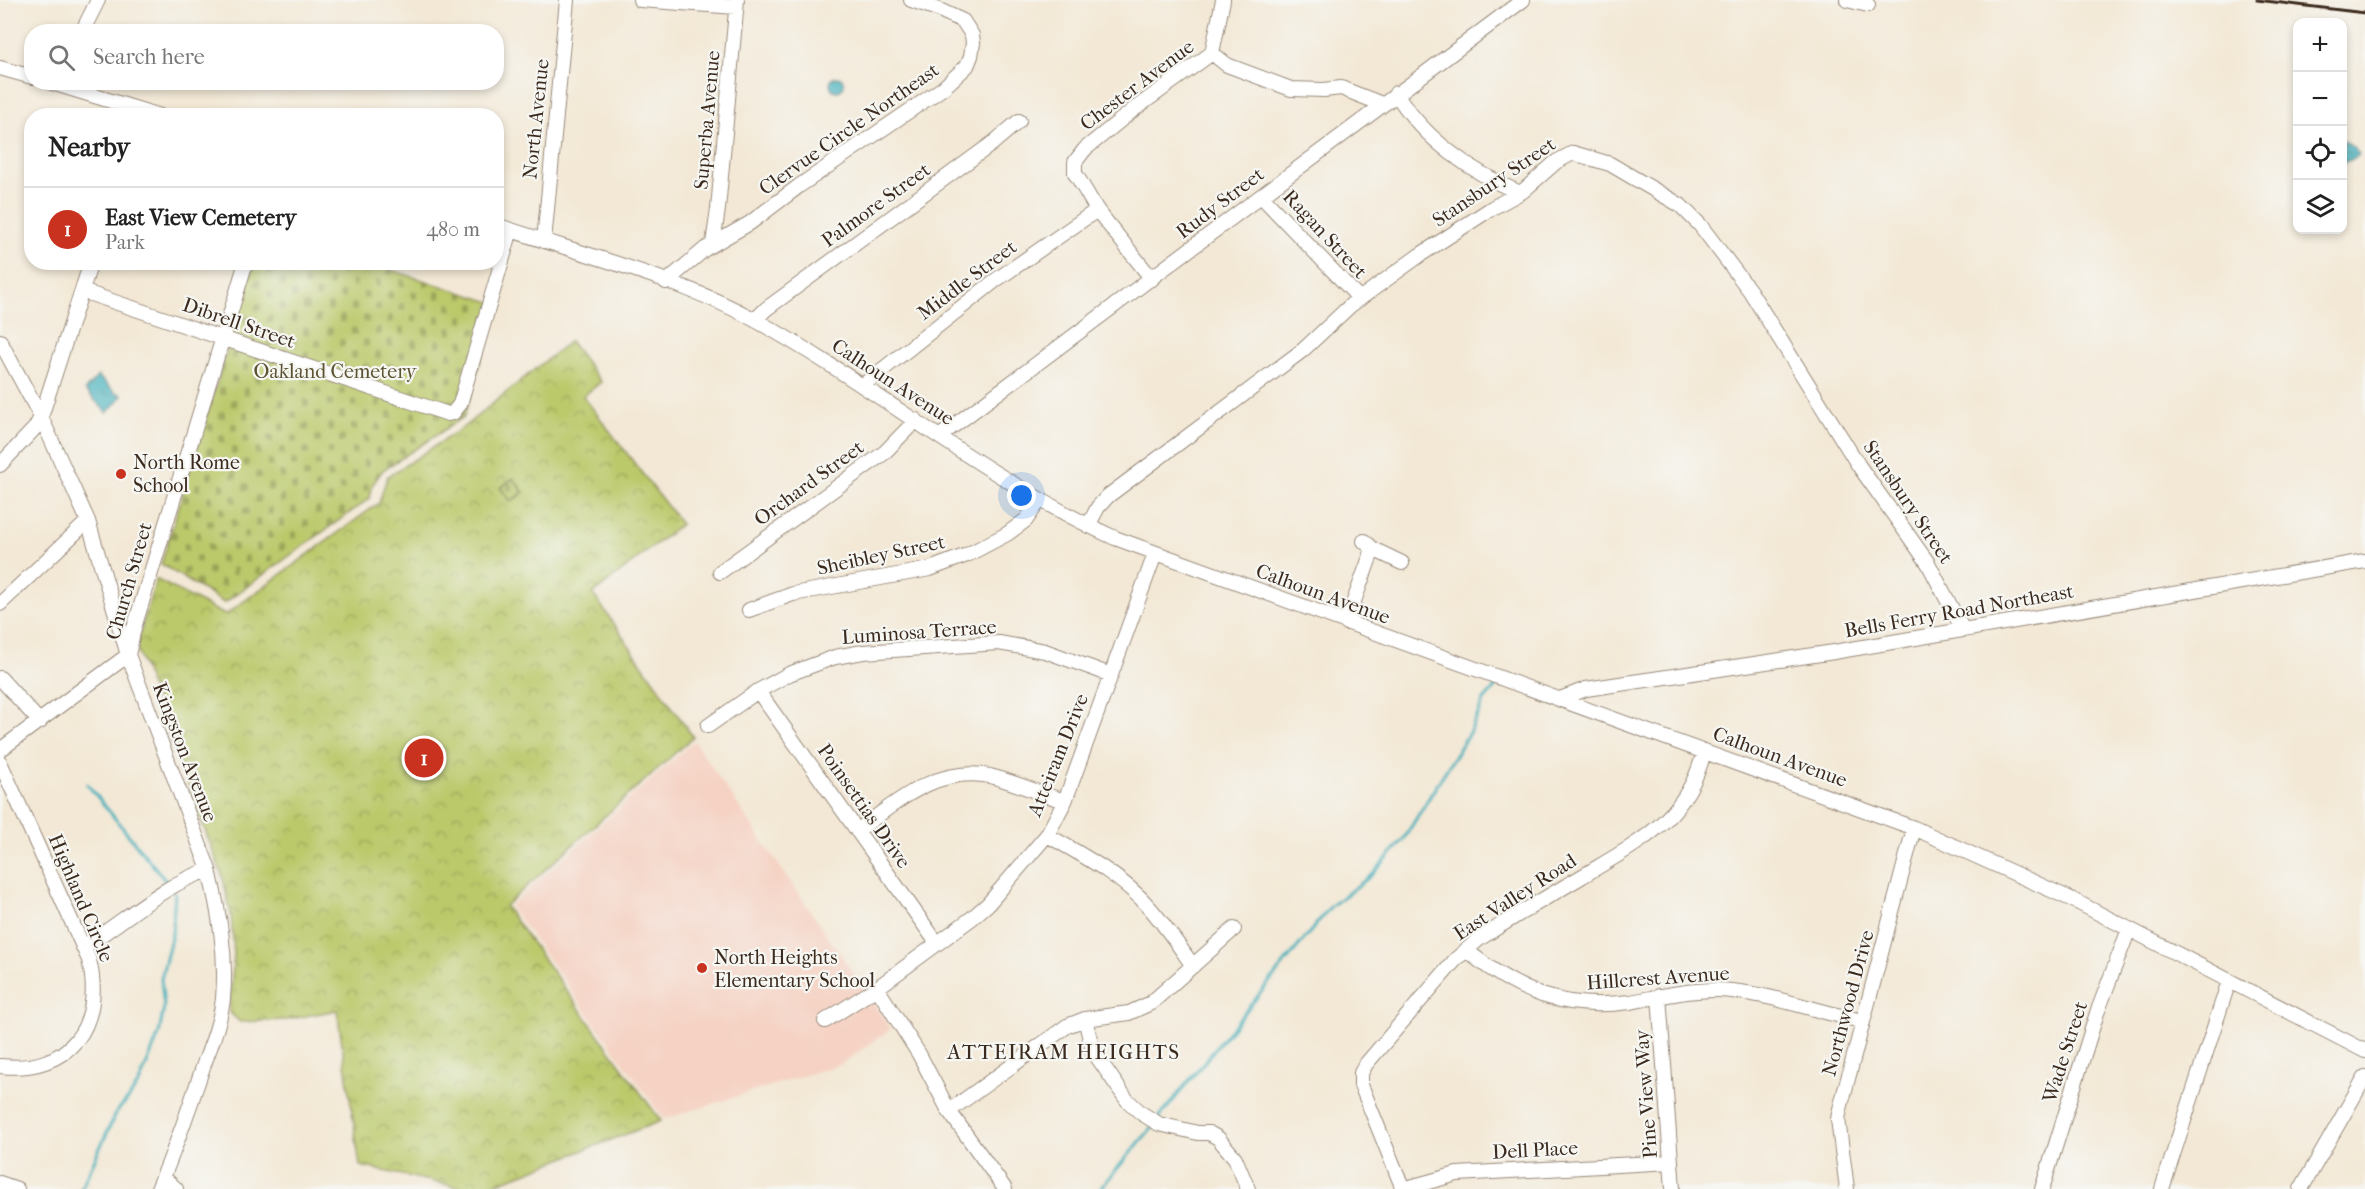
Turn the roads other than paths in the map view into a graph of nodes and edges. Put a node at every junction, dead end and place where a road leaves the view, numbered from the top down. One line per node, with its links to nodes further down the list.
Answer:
1 (98, 0): 10 (street)
2 (567, 0): 24 (street, North Avenue)
3 (640, 0): 8 (street)
4 (911, 0): 25 (street, Clervue Circle Northeast)
5 (1223, 0): 11 (street, Chester Avenue)
6 (1520, 0): 15 (street, Rudy Street)
7 (1847, 0): 9 (street)
8 (736, 4): 25 (street, Superba Avenue)
9 (1868, 5)
10 (86, 24)
11 (1212, 53): 16 (street); 21 (street, Chester Avenue)
12 (0, 68): 13 (street)
13 (24, 75)
14 (74, 90): 17 (street)
15 (1396, 93): 16 (street, Rudy Street); 19 (street)
16 (1382, 104): 20 (street, Rudy Street)
17 (126, 108)
18 (1019, 121): 34 (street, Palmore Street)
19 (1520, 193): 33 (street, Stansbury Street); 52 (street, Stansbury Street)
20 (1262, 196): 30 (street, Rudy Street); 33 (street, Ragan Street)
21 (1097, 210): 30 (street); 37 (street, Middle Street)
22 (504, 228): 23 (street, Calhoun Avenue)
23 (511, 230): 24 (street, Calhoun Avenue); 26 (street, Dibrell Street)
24 (544, 241): 31 (street, Calhoun Avenue)
25 (713, 244): 31 (street, Clervue Circle Northeast)
26 (504, 253)
27 (89, 270): 32 (street)
28 (244, 270): 35 (street, Church Street)
29 (499, 270): 35 (street, Dibrell Street)
30 (1152, 279): 40 (street, Rudy Street)
31 (666, 282): 34 (street, Calhoun Avenue)
32 (82, 291): 35 (street, Dibrell Street); 38 (street)
33 (1360, 299): 44 (street, Stansbury Street)
34 (755, 320): 37 (street, Calhoun Avenue)
35 (223, 339): 53 (street, Church Street)
36 (0, 342): 38 (street, Kingston Avenue)
37 (863, 385): 39 (street, Calhoun Avenue)
38 (41, 417): 41 (street); 43 (street, Kingston Avenue)
39 (916, 420): 40 (street, Calhoun Avenue); 48 (street, Orchard Street)
40 (940, 436): 42 (street, Calhoun Avenue)
41 (0, 465)
42 (1040, 500): 44 (street, Calhoun Avenue); 50 (street, Sheibley Street)
43 (88, 521): 49 (street); 53 (street, Kingston Avenue)
44 (1089, 526): 45 (street, Calhoun Avenue)
45 (1155, 554): 51 (street, Calhoun Avenue); 54 (street, Atteiram Drive)
46 (2365, 561): 52 (street, Bells Ferry Road Northeast)
47 (1402, 563): 51 (street)
48 (720, 572)
49 (0, 604)
50 (749, 610)
51 (1346, 623): 57 (street, Calhoun Avenue)
52 (1963, 630): 57 (street, Bells Ferry Road Northeast)
53 (128, 655): 58 (street, Church Street); 67 (street, Kingston Avenue)
54 (1111, 675): 56 (street, Luminosa Terrace); 63 (street, Atteiram Drive)
55 (0, 678): 58 (street)
56 (758, 691): 59 (street, Luminosa Terrace); 65 (street, Poinsettias Drive)
57 (1560, 699): 61 (street, Calhoun Avenue)
58 (40, 722): 60 (street, Church Street)
59 (708, 726)
60 (0, 750)
61 (1704, 751): 64 (street, Calhoun Avenue); 72 (street, East Valley Road)
62 (0, 762): 71 (street, Highland Circle)
63 (1065, 801): 65 (street); 66 (street, Atteiram Drive)
64 (1914, 828): 69 (street, Calhoun Avenue); 78 (street, Northwood Drive)
65 (858, 831): 70 (street, Poinsettias Drive)
66 (1047, 835): 70 (street, Atteiram Drive); 73 (street)
67 (209, 870): 71 (street); 86 (street, Kingston Avenue)
68 (1234, 929): 73 (street)
69 (2129, 929): 74 (street, Calhoun Avenue); 94 (street, Wade Street)
70 (937, 943): 75 (street, Atteiram Drive)
71 (83, 947): 81 (street, Highland Circle)
72 (1466, 950): 76 (street, Hillcrest Avenue); 91 (street, East Valley Road)
73 (1193, 966): 77 (street)
74 (2229, 981): 80 (street, Calhoun Avenue); 95 (street)
75 (877, 988): 79 (street, Atteiram Drive); 83 (street)
76 (1659, 996): 78 (street, Hillcrest Avenue); 84 (street, Pine View Way)
77 (1085, 1019): 83 (street); 87 (street)
78 (1863, 1021): 93 (street, Northwood Drive)
79 (825, 1022)
80 (2365, 1051)
81 (0, 1066)
82 (2365, 1077): 96 (street)
83 (949, 1111): 90 (street)
84 (1671, 1162): 91 (street, Dell Place); 92 (street, Pine View Way)
85 (0, 1183): 88 (street)
86 (161, 1183): 89 (street)
87 (1242, 1187)
88 (16, 1189)
89 (176, 1189)
90 (1005, 1189)
91 (1403, 1189)
92 (1673, 1189)
93 (1847, 1189)
94 (2042, 1189)
95 (2162, 1189)
96 (2301, 1189)

